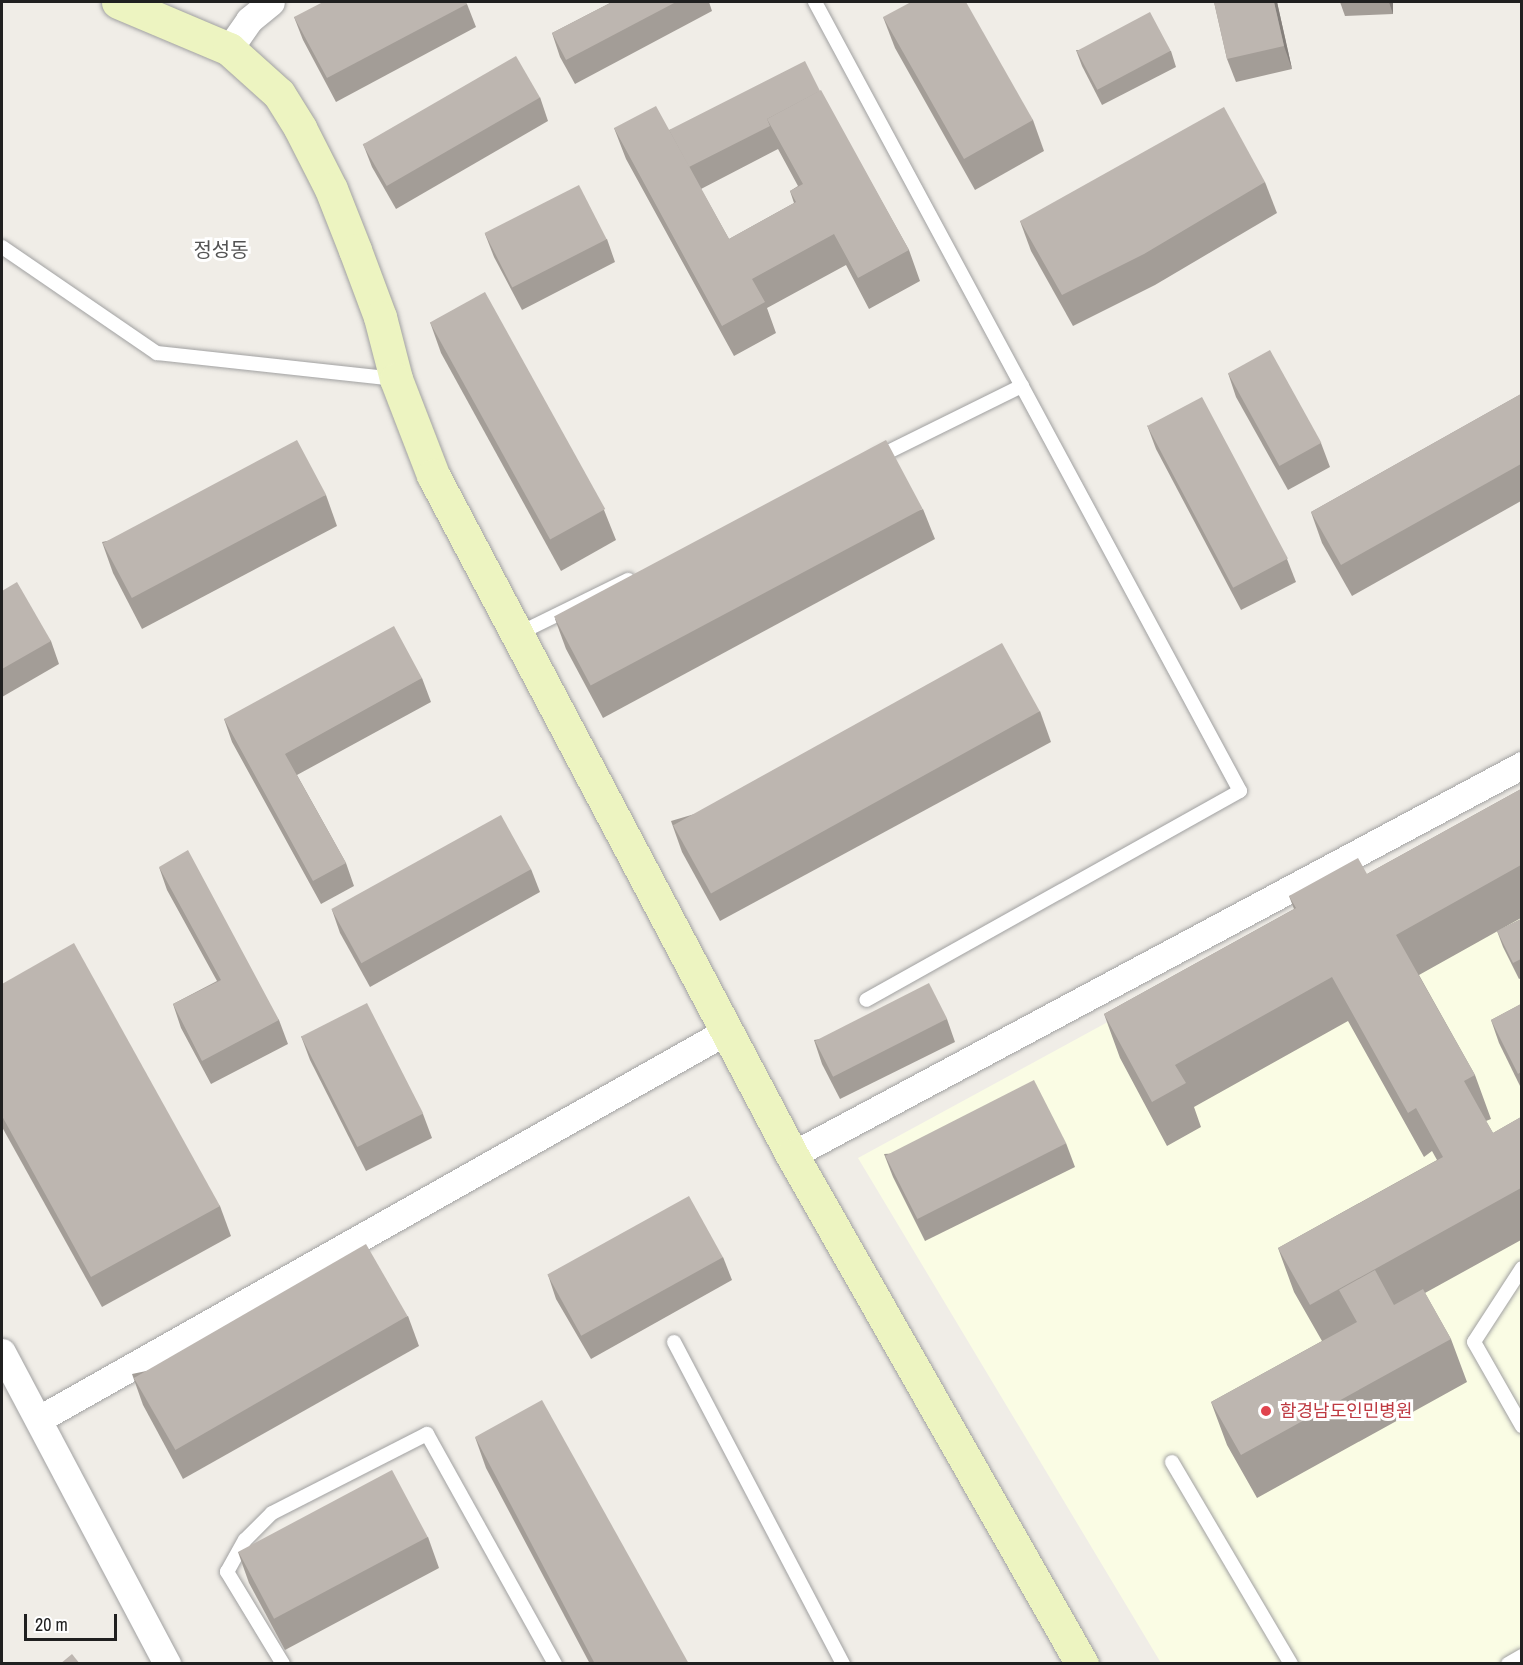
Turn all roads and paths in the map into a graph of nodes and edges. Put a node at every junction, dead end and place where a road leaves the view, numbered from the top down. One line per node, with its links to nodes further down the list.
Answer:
1 (118, 2): 4 (street)
2 (271, 2): 4 (street)
3 (815, 2): 7 (lane)
4 (229, 49): 6 (street)
5 (2, 247): 6 (lane)
6 (396, 380): 10 (street)
7 (1022, 386): 8 (lane); 12 (lane)
8 (862, 465)
9 (638, 575): 10 (lane)
10 (516, 634): 13 (street)
11 (1521, 765): 14 (street)
12 (866, 1000)
13 (726, 1032): 14 (street); 18 (street)
14 (792, 1155): 26 (street)
15 (1521, 1268): 19 (lane)
16 (674, 1342): 25 (lane)
17 (2, 1352): 18 (street)
18 (39, 1419): 22 (street)
19 (1521, 1425)
20 (1172, 1462): 27 (lane)
21 (1521, 1656): 28 (lane)
22 (167, 1664)
23 (283, 1664): 24 (lane)
24 (555, 1664)
25 (843, 1664)
26 (1082, 1664)
27 (1291, 1664)
28 (1508, 1664)

